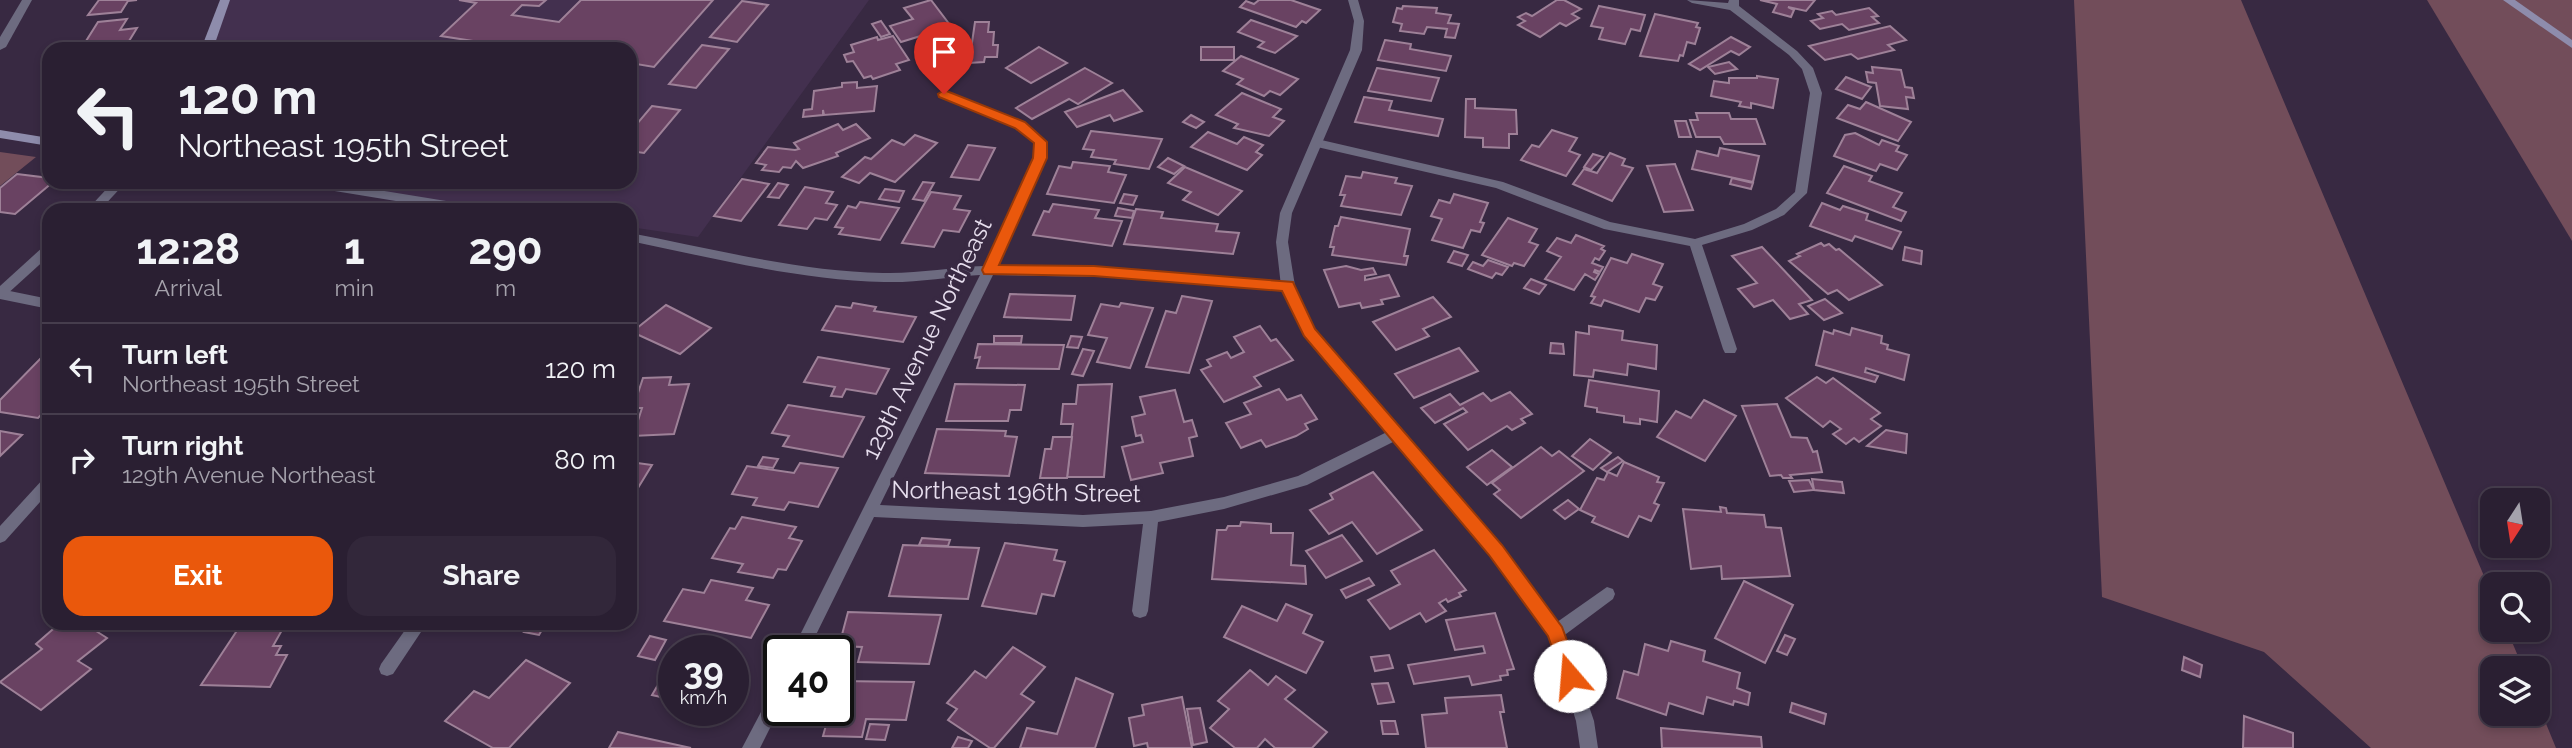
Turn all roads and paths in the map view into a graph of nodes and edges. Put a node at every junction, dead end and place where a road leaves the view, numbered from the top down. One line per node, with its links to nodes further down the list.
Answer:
1 (27, 0): 9 (street)
2 (225, 0): 7 (main road)
3 (1353, 0): 13 (street)
4 (1692, 0): 6 (street)
5 (2508, 0): 8 (main road)
6 (1734, 4): 19 (street)
7 (210, 42)
8 (2572, 46)
9 (0, 47)
10 (944, 94): 21 (street, 129th Avenue Northeast)
11 (0, 134): 12 (main road)
12 (42, 141)
13 (1317, 143): 19 (street); 22 (street)
14 (113, 189): 16 (street)
15 (347, 189): 17 (street)
16 (100, 203)
17 (434, 203)
18 (637, 238): 21 (street)
19 (1695, 243): 25 (street)
20 (42, 255): 23 (street)
21 (989, 270): 22 (street); 28 (street, 129th Avenue Northeast)
22 (1288, 286): 26 (street)
23 (0, 294): 24 (street)
24 (42, 303)
25 (1730, 349)
26 (1396, 434): 29 (street, Northeast 196th Street); 34 (street)
27 (42, 490): 30 (street)
28 (871, 512): 29 (street, Northeast 196th Street); 35 (street, 129th Avenue Northeast)
29 (1151, 517): 32 (street)
30 (0, 537)
31 (1607, 594): 34 (street)
32 (1140, 611)
33 (414, 630): 36 (street)
34 (1556, 632): 39 (street)
35 (808, 635)
36 (387, 669)
37 (763, 725): 38 (street)
38 (751, 748)
39 (1589, 748)

